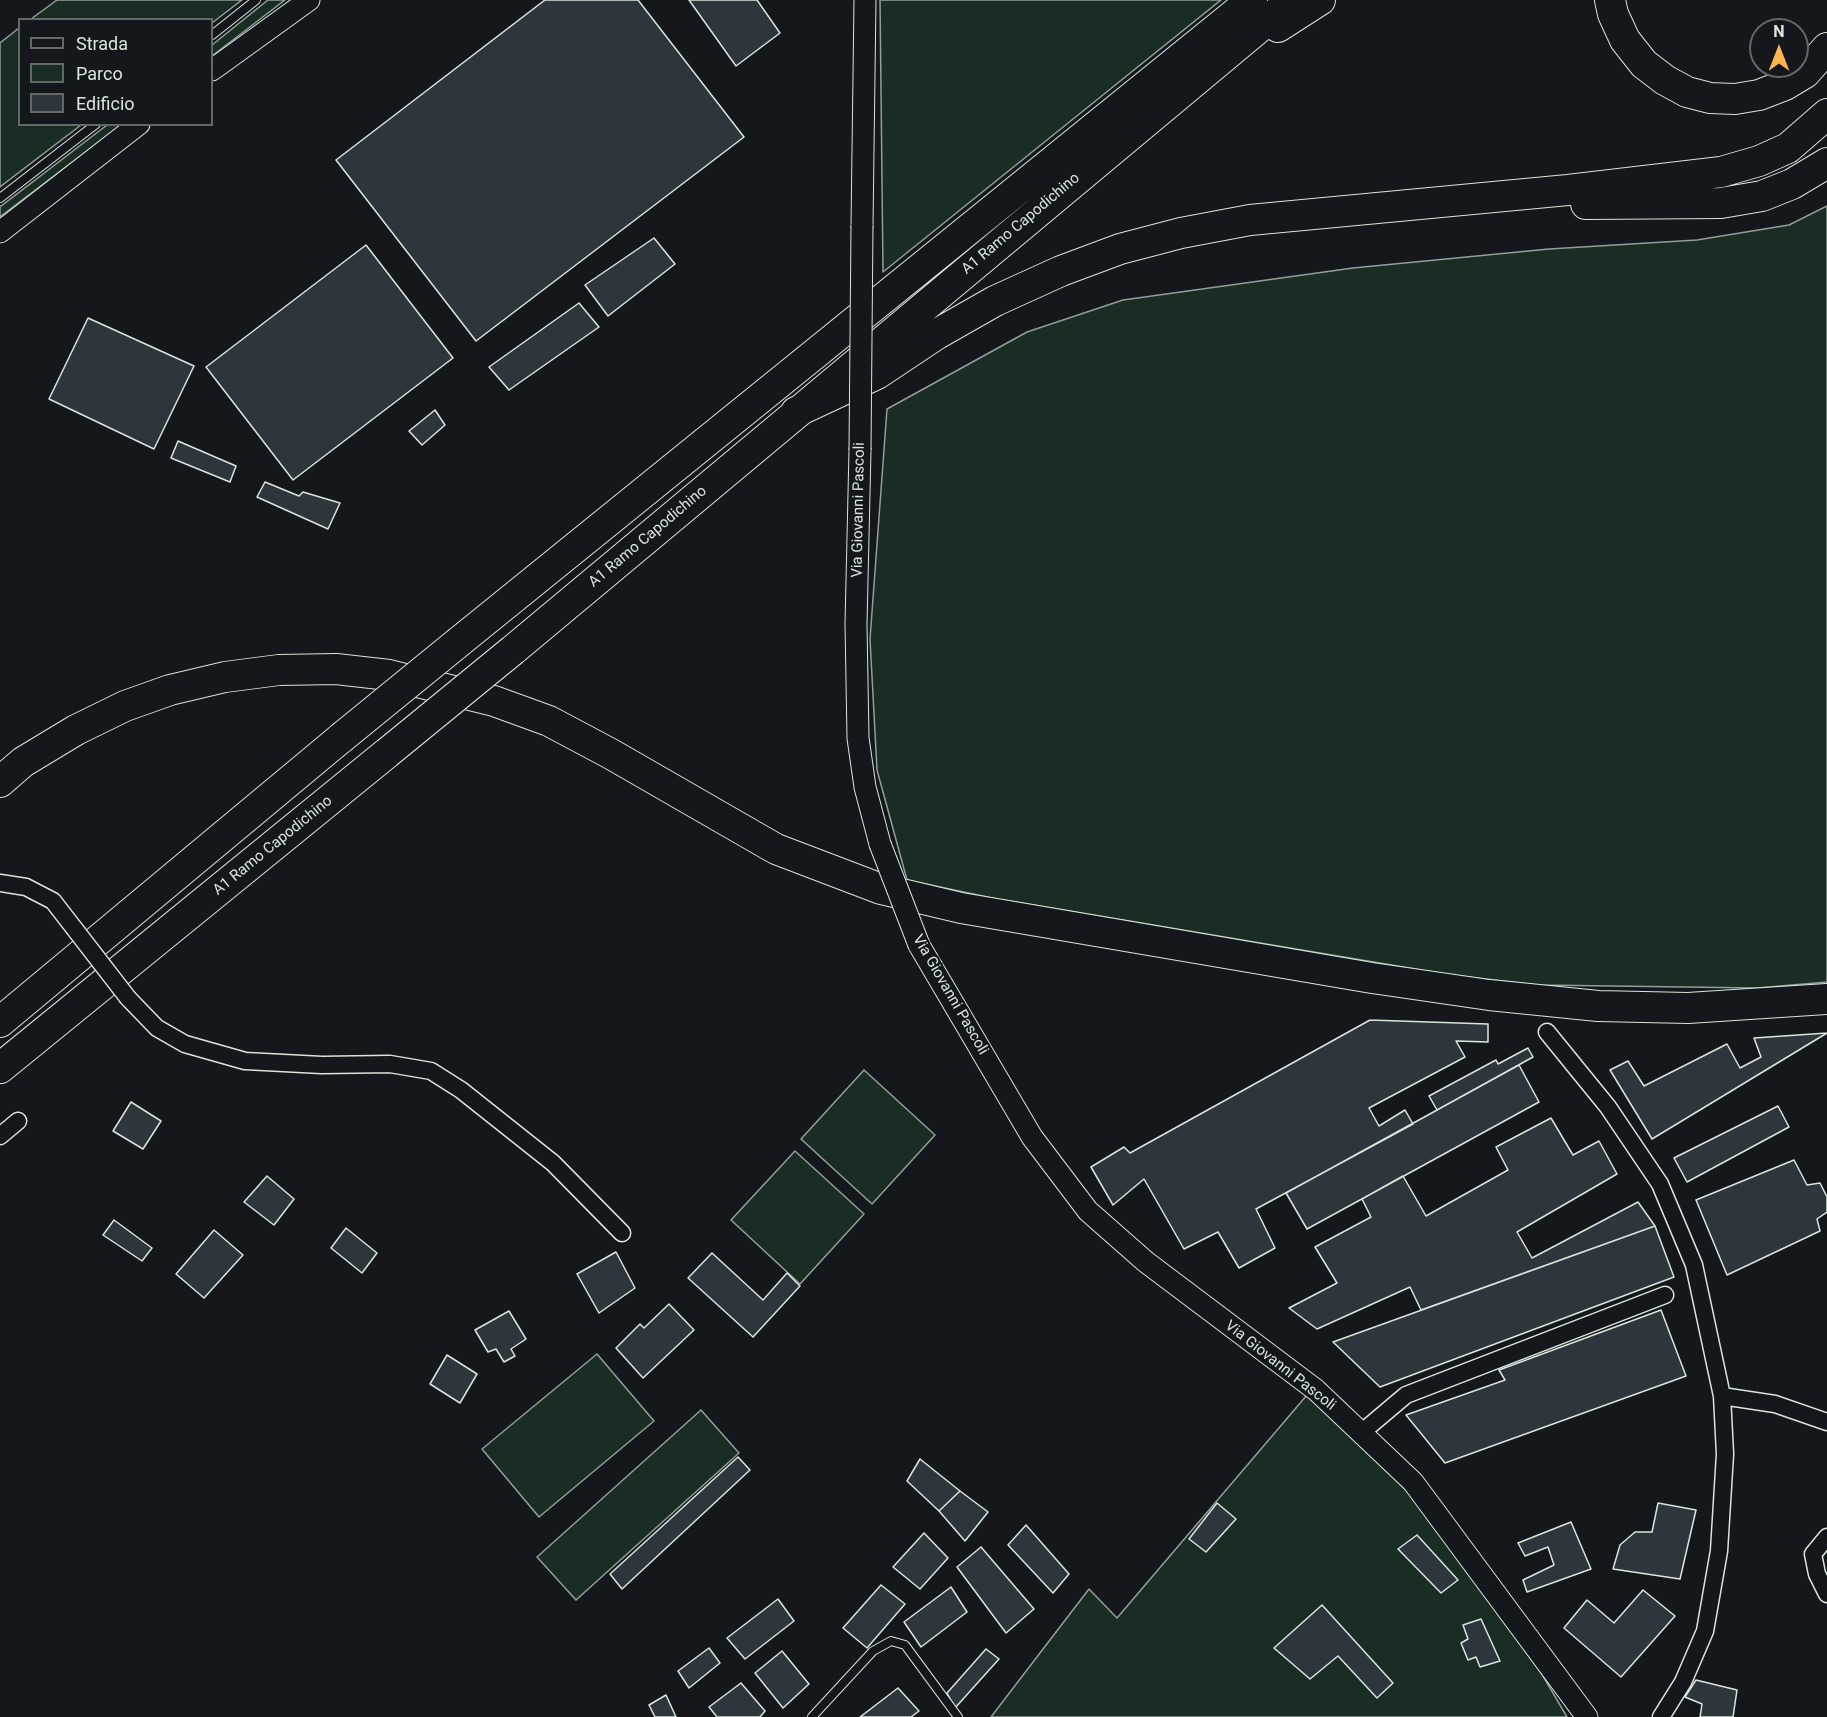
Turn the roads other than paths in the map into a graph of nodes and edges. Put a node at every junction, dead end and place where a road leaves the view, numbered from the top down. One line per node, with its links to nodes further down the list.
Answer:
1 (256, 0): 8 (lane)
2 (309, 0): 10 (street)
3 (865, 0): 32 (street, Via Giovanni Pascoli, bridge)
4 (1252, 0): 23 (highway, A1 Ramo Capodichino, bridge)
5 (1292, 0): 11 (highway, A1 Ramo Capodichino)
6 (1320, 0): 11 (highway)
7 (1610, 0): 9 (highway)
8 (213, 34)
9 (1827, 48)
10 (213, 69)
11 (1192, 82): 19 (highway, A1 Ramo Capodichino)
12 (1827, 114): 17 (highway)
13 (93, 126): 16 (lane)
14 (136, 126): 18 (street)
15 (1827, 163): 17 (highway)
16 (0, 198)
17 (1466, 200): 19 (highway)
18 (0, 232)
19 (796, 412): 25 (highway, A1 Ramo Capodichino, bridge)
20 (0, 782): 22 (highway)
21 (0, 883): 28 (street, bridge)
22 (1827, 999)
23 (0, 1022)
24 (1547, 1032): 30 (street)
25 (0, 1068)
26 (18, 1120): 27 (street)
27 (0, 1136)
28 (622, 1233)
29 (1665, 1295): 32 (street)
30 (1722, 1396): 31 (street); 40 (street)
31 (1827, 1422)
32 (1361, 1433): 35 (street, Via Giovanni Pascoli)
33 (1827, 1537): 34 (street)
34 (1827, 1594)
35 (1569, 1691): 38 (street, Via Giovanni Pascoli); 39 (street, Via Giovanni Pascoli)
36 (812, 1717): 37 (lane)
37 (958, 1717)
38 (1581, 1717)
39 (1587, 1717)
40 (1661, 1717)

